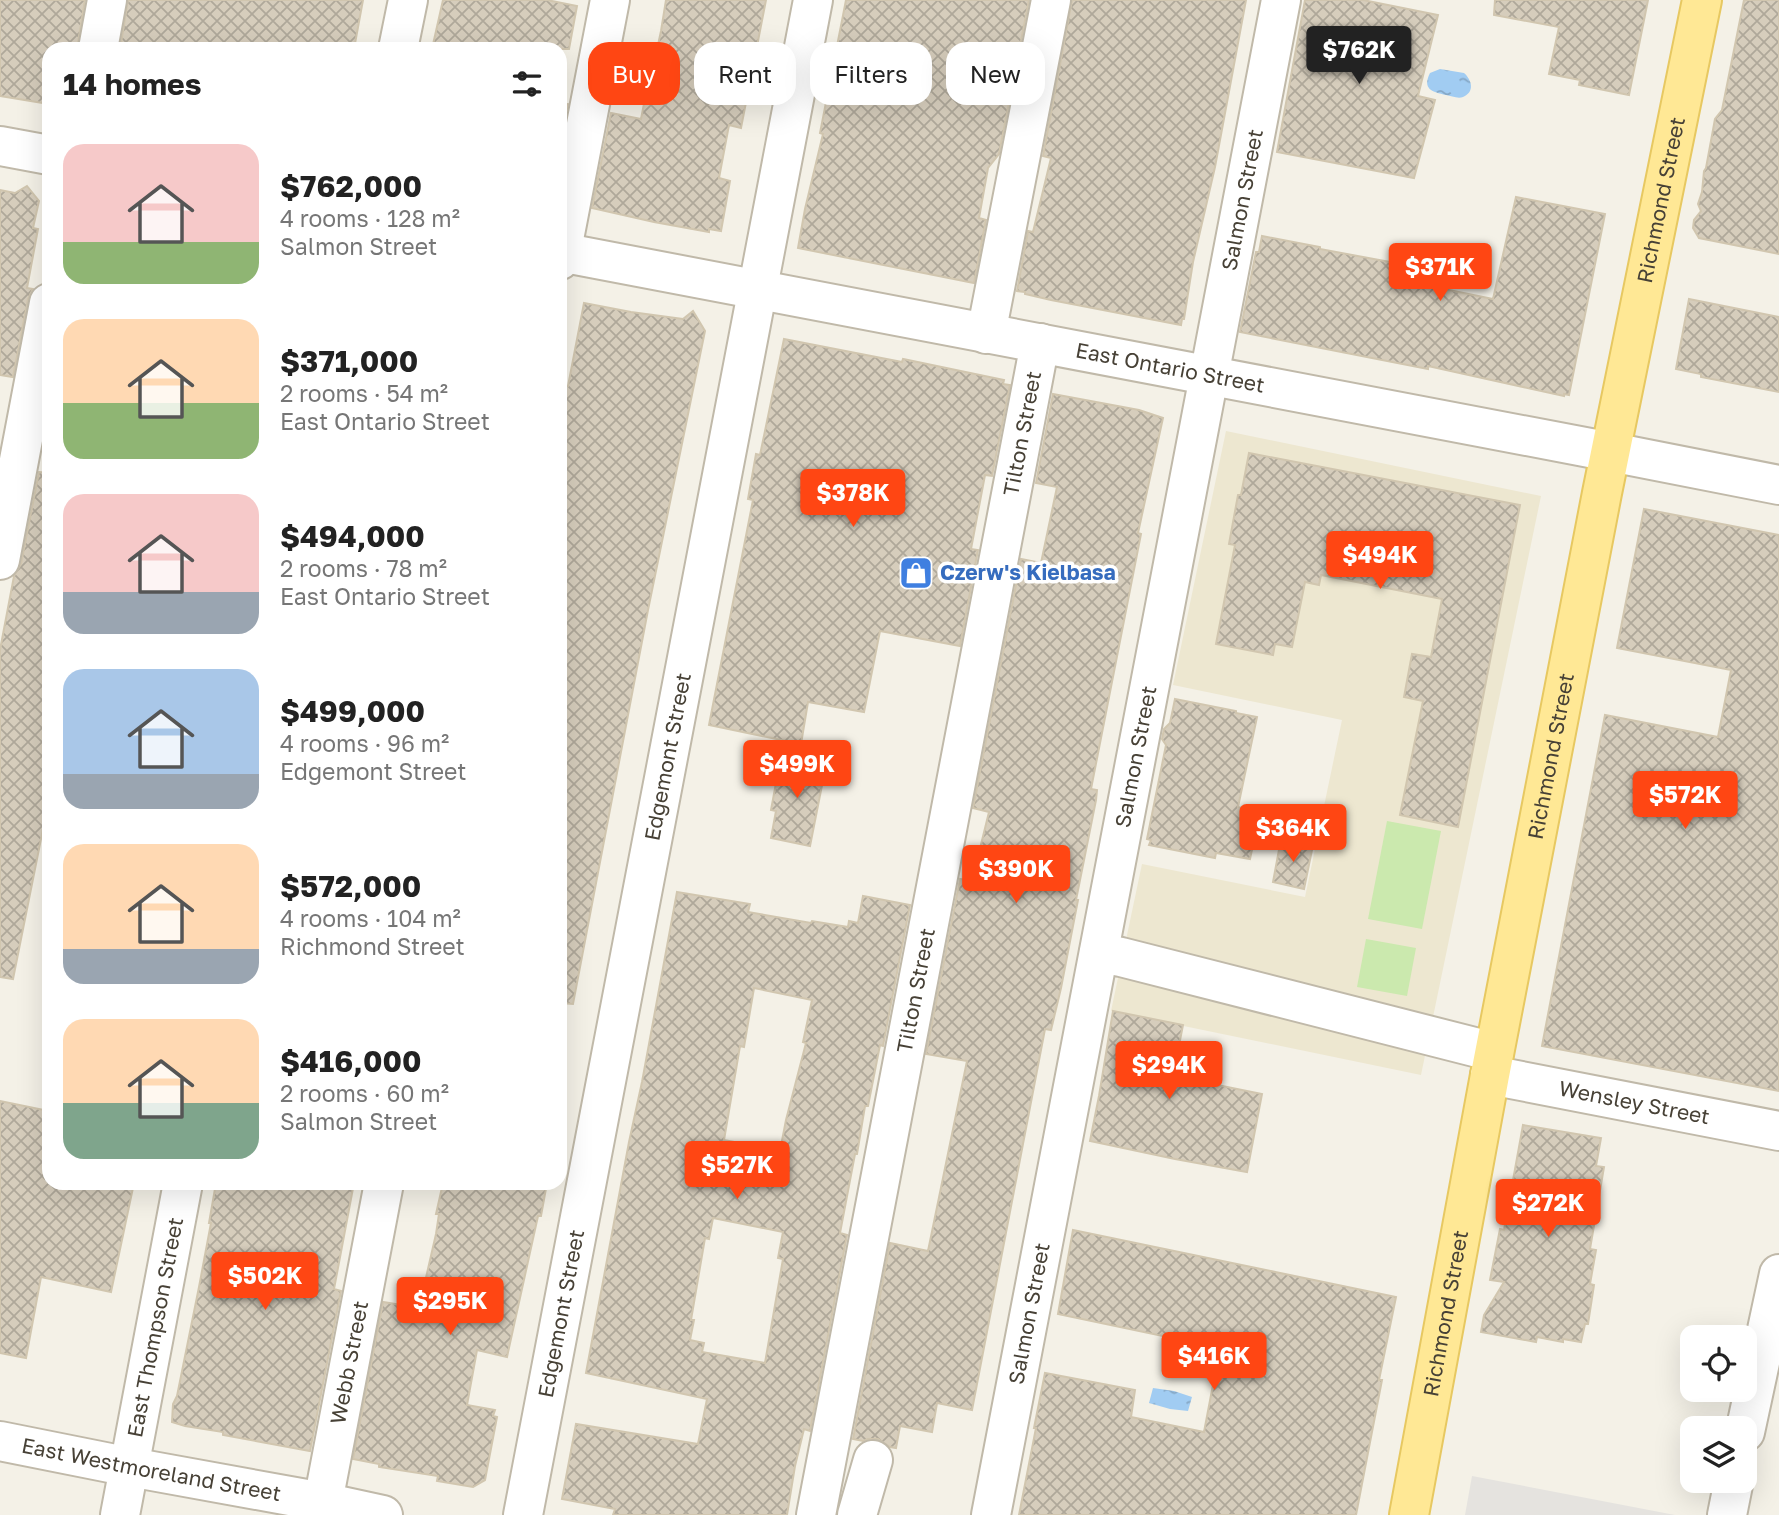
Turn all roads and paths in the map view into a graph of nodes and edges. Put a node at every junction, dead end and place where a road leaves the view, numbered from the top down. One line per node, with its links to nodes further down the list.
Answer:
1 (107, 0): 8 (street)
2 (408, 0): 9 (street)
3 (610, 0): 12 (street)
4 (813, 0): 14 (street, Edgemont Street)
5 (1051, 0): 15 (street)
6 (1281, 0): 18 (street, Salmon Street)
7 (1702, 0): 19 (main road, Richmond Street)
8 (99, 42)
9 (399, 42)
10 (0, 146): 11 (street)
11 (42, 154)
12 (567, 219)
13 (567, 256): 14 (street, East Ontario Street)
14 (757, 290): 15 (street, East Ontario Street); 36 (street, Edgemont Street)
15 (986, 334): 17 (street, East Ontario Street)
16 (42, 340): 21 (street)
17 (1040, 343): 18 (street, East Ontario Street); 37 (street, Tilton Street)
18 (1208, 376): 19 (street, East Ontario Street); 22 (street, Salmon Street)
19 (1611, 452): 20 (street, East Ontario Street); 23 (main road, Richmond Street)
20 (1779, 485)
21 (0, 559)
22 (1098, 953): 23 (street, Wensley Street); 39 (street, Salmon Street)
23 (1492, 1064): 24 (street, Wensley Street); 40 (main road, Richmond Street)
24 (1779, 1131)
25 (182, 1190): 31 (street, East Thompson Street)
26 (383, 1190): 33 (street, Webb Street)
27 (1779, 1274): 28 (street)
28 (1748, 1416)
29 (0, 1441): 31 (street, East Westmoreland Street)
30 (873, 1461): 38 (street)
31 (130, 1467): 33 (street, East Westmoreland Street); 35 (street, East Thompson Street)
32 (1731, 1493): 41 (street)
33 (323, 1502): 34 (street, East Westmoreland Street)
34 (368, 1514)
35 (121, 1515)
36 (523, 1515)
37 (816, 1515)
38 (857, 1515)
39 (991, 1515)
40 (1409, 1515)
41 (1727, 1515)

